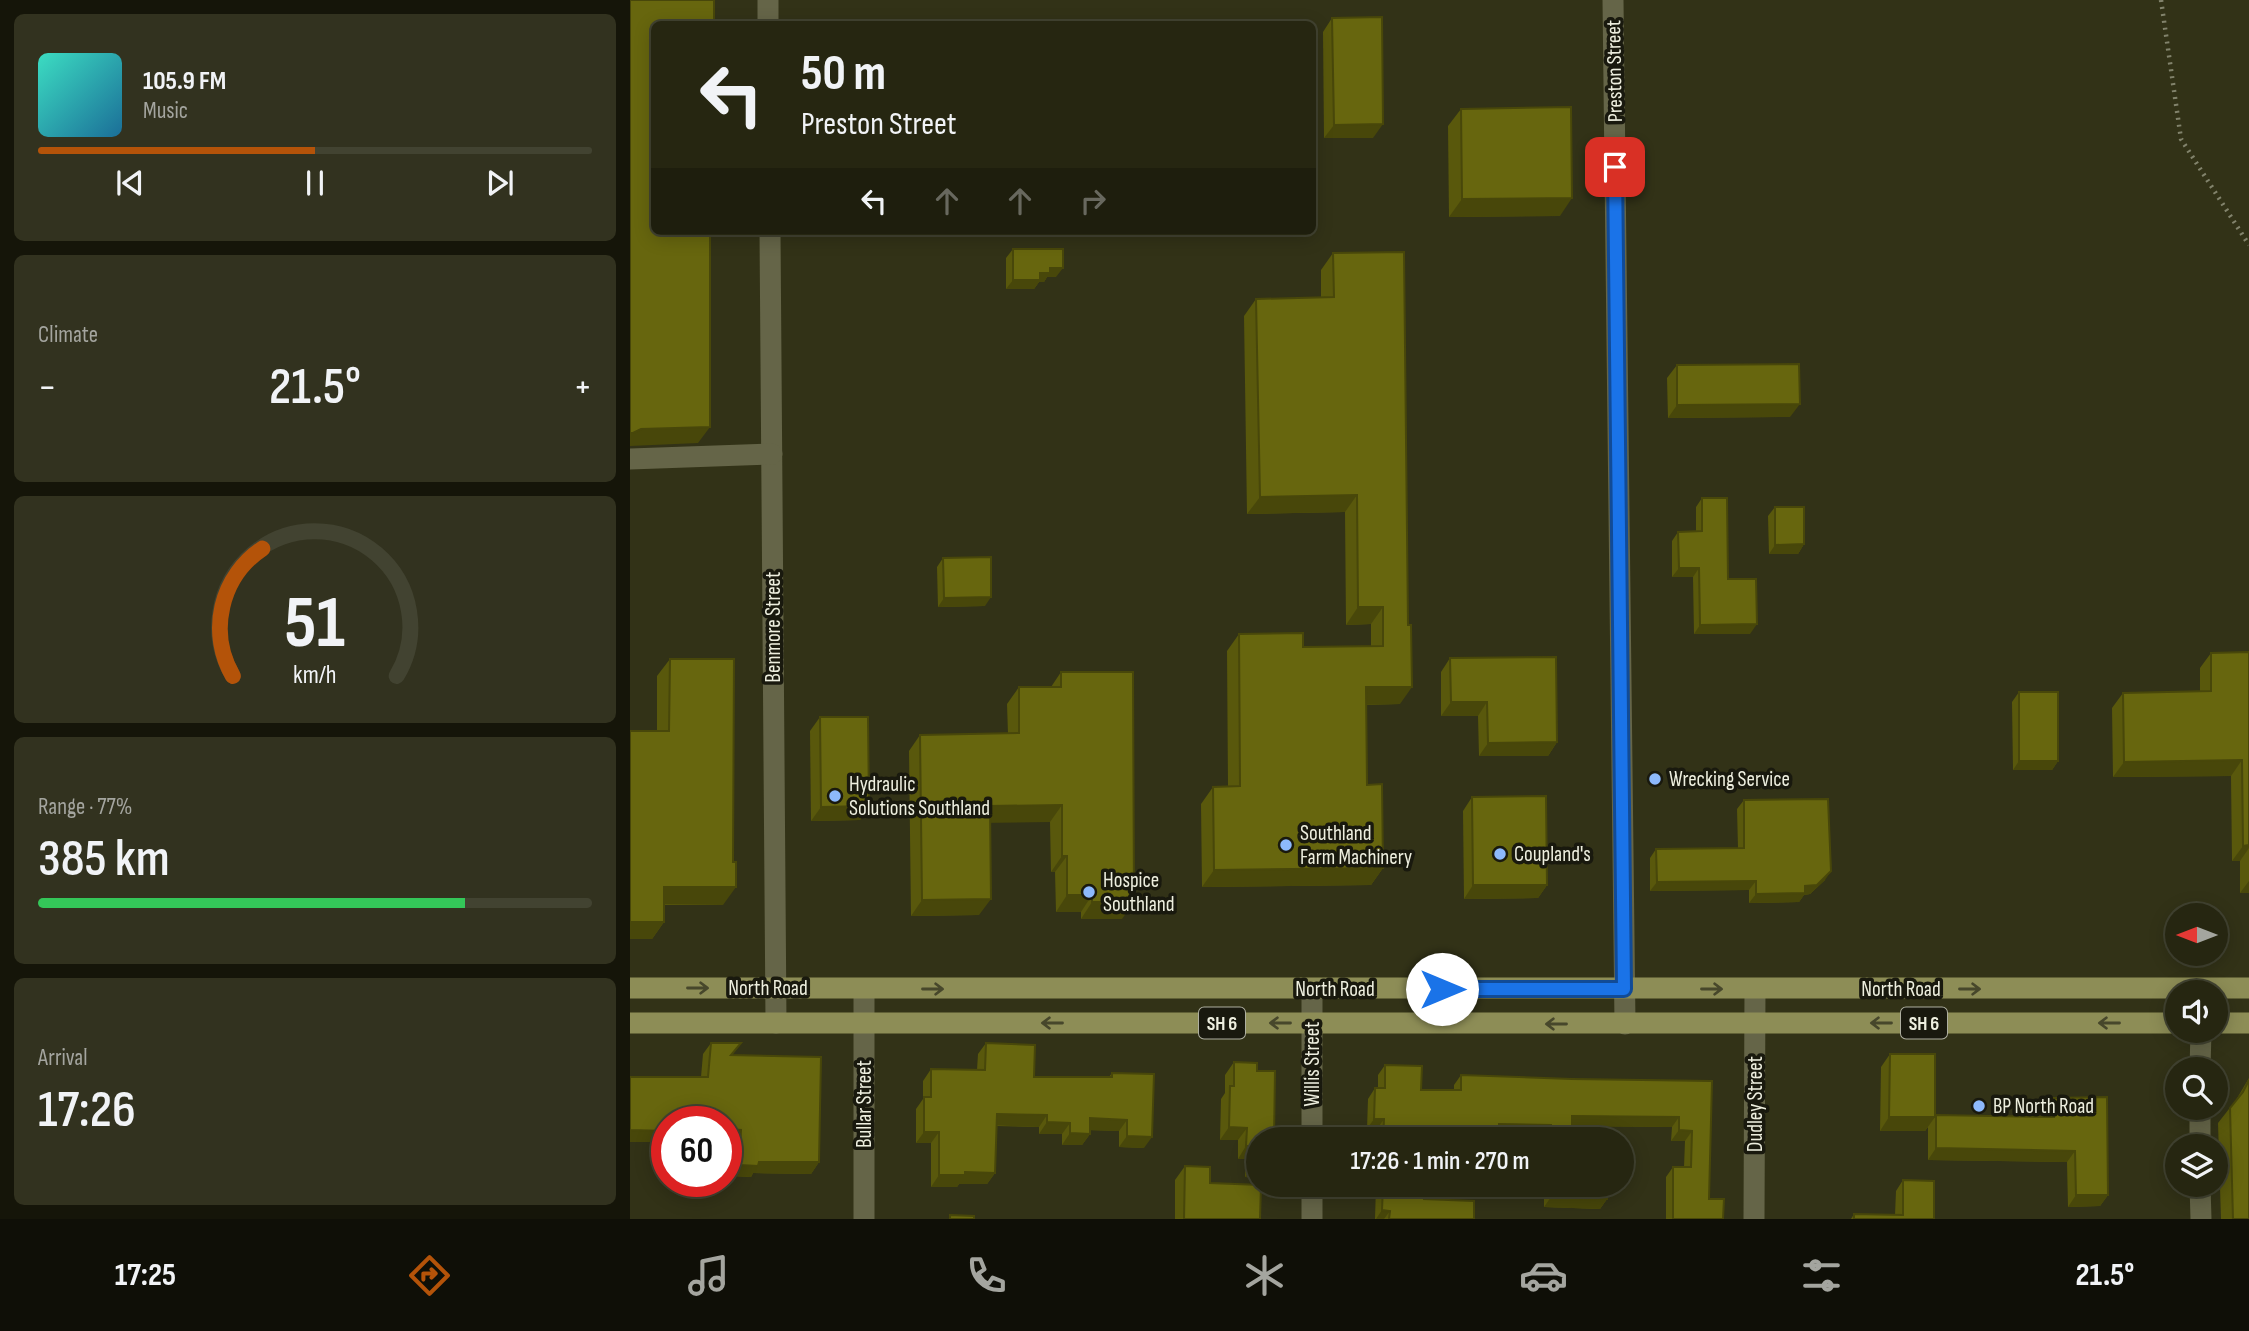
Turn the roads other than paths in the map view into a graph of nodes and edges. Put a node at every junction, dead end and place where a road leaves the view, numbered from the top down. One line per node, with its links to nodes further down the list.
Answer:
1 (768, 0): 3 (street)
2 (1613, 0): 12 (street, Preston Street)
3 (768, 21)
4 (770, 235): 5 (street, Benmore Street)
5 (772, 454): 6 (street); 8 (street, Benmore Street)
6 (630, 459)
7 (630, 988): 8 (main road, North Road / SH 6, one-way to 8)
8 (775, 988): 10 (main road, North Road / SH 6); 17 (street, Benmore Street)
9 (2249, 988): 14 (main road, North Road / SH 6)
10 (864, 989): 11 (main road, North Road / SH 6, one-way to 11); 18 (street, Bullar Street)
11 (1312, 989): 12 (main road, North Road / SH 6); 19 (street, Willis Street)
12 (1624, 989): 13 (main road, North Road / SH 6, one-way to 13); 24 (street, Preston Street)
13 (1755, 989): 15 (main road, North Road / SH 6, one-way to 15); 20 (street, Dudley Street)
14 (2228, 989)
15 (2165, 990)
16 (630, 1023): 17 (main road, North Road / SH 6)
17 (776, 1023): 18 (main road, North Road / SH 6)
18 (864, 1023): 19 (main road, North Road / SH 6, one-way to 18); 28 (street, Bullar Street)
19 (1312, 1023): 24 (main road, North Road / SH 6, one-way to 19); 25 (street, Willis Street)
20 (1755, 1023): 21 (main road, North Road / SH 6, one-way to 20); 24 (main road, North Road / SH 6); 30 (street, Dudley Street)
21 (2165, 1023)
22 (2228, 1023): 23 (main road)
23 (2249, 1023)
24 (1625, 1024)
25 (1312, 1127)
26 (1312, 1197): 29 (street)
27 (2200, 1197): 31 (street)
28 (864, 1219)
29 (1312, 1219)
30 (1754, 1219)
31 (2200, 1219)

